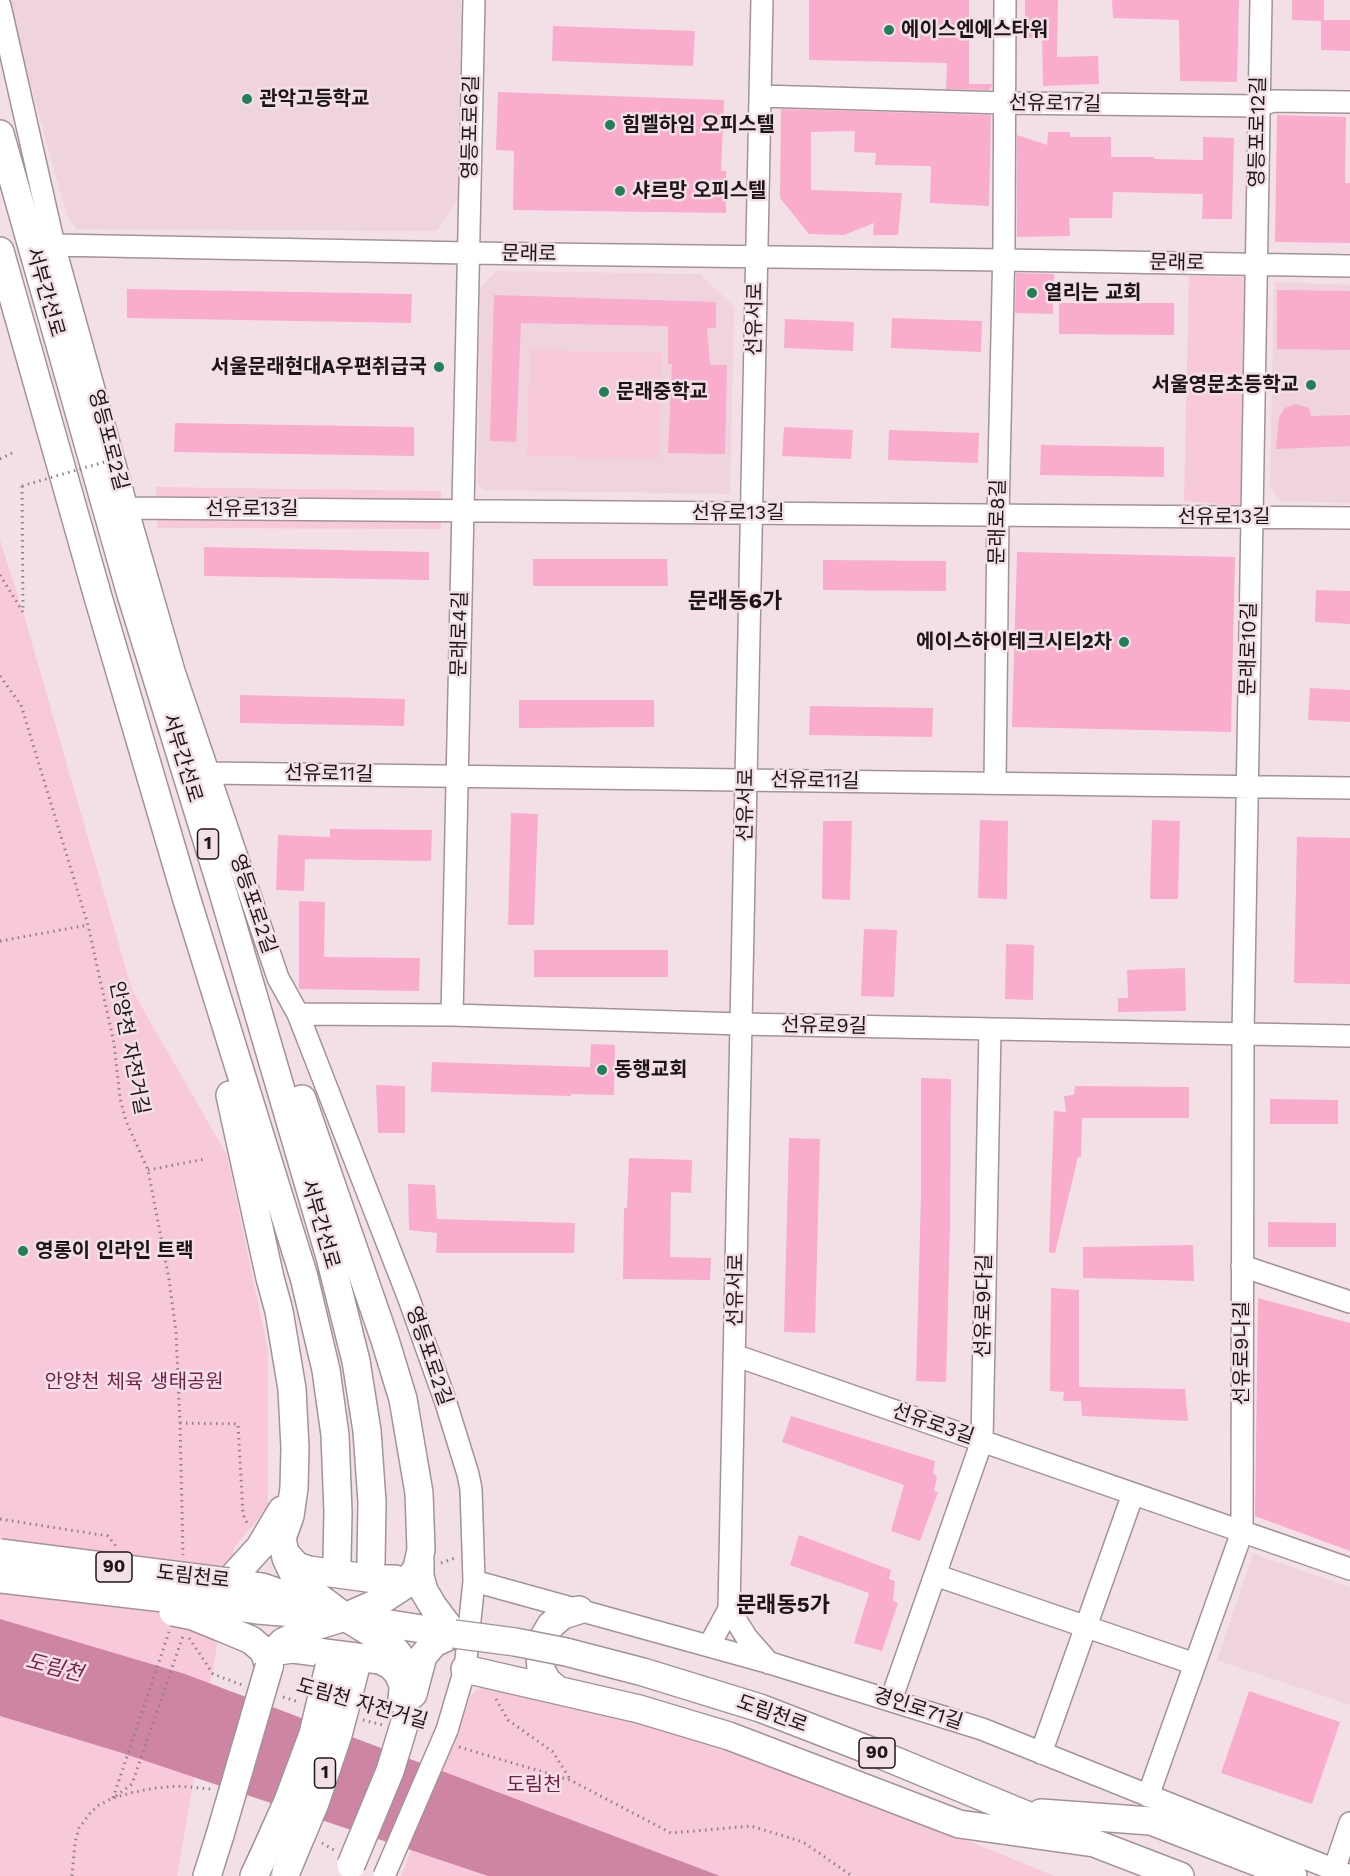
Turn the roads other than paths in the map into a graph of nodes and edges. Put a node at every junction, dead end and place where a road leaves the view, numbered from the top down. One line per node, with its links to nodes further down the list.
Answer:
1 (474, 0): 14 (street, 영등포로6길)
2 (762, 0): 6 (street, 선유서로)
3 (1005, 0): 8 (street)
4 (1260, 0): 9 (street, 영등포로12길)
5 (0, 6): 12 (street, 영등포로2길)
6 (760, 96): 8 (street, 선유로17길); 15 (street, 선유서로)
7 (1350, 102): 9 (street, 선유로17길)
8 (1005, 103): 9 (street, 선유로17길); 16 (street)
9 (1259, 106): 17 (street, 영등포로12길)
10 (0, 123): 11 (main road, 서부간선로)
11 (3, 146): 31 (main road, 서부간선로 / 1)
12 (54, 244): 14 (street, 문래로); 19 (street, 영등포로2길)
13 (0, 251): 32 (main road, 서부간선로 / 1)
14 (468, 253): 15 (street, 문래로); 20 (street, 문래로4길)
15 (756, 257): 16 (street, 문래로); 21 (street, 선유서로)
16 (1004, 260): 17 (street, 문래로); 22 (street, 문래로8길)
17 (1256, 264): 18 (street, 문래로); 23 (street, 문래로10길)
18 (1350, 266)
19 (127, 508): 20 (street, 선유로13길); 25 (street, 영등포로2길)
20 (462, 511): 21 (street, 선유로13길); 26 (street, 문래로4길)
21 (752, 513): 22 (street, 선유로13길); 27 (street, 선유서로)
22 (998, 515): 23 (street, 선유로13길); 28 (street, 문래로8길)
23 (1252, 518): 24 (street, 선유로13길); 29 (street, 문래로10길)
24 (1350, 518)
25 (208, 773): 26 (street, 선유로11길); 33 (street, 영등포로2길)
26 (457, 776): 27 (street, 선유로11길); 34 (street, 문래로4길)
27 (746, 780): 28 (street, 선유로11길); 35 (street, 선유서로)
28 (995, 783): 29 (street, 선유로11길)
29 (1247, 787): 30 (street, 선유로11길); 37 (street, 문래로10길)
30 (1350, 788)
31 (222, 889): 49 (main road, 서부간선로 / 1); 50 (main road, 1)
32 (188, 900): 43 (main road, 1); 48 (main road, 서부간선로 / 1)
33 (298, 1014): 34 (street, 선유로9길); 54 (street, 영등포로2길)
34 (452, 1015): 35 (street, 선유로9길)
35 (741, 1024): 36 (street, 선유로9길); 41 (street, 선유서로)
36 (990, 1029): 37 (street, 선유로9길); 42 (street, 선유로9다길)
37 (1243, 1034): 38 (street, 선유로9길); 39 (street, 선유로9나길)
38 (1350, 1036)
39 (1242, 1266): 40 (street); 45 (street, 선유로9나길)
40 (1350, 1302)
41 (734, 1355): 42 (street, 선유로3길); 56 (street, 선유서로)
42 (982, 1441): 44 (street, 선유로3길); 52 (street, 선유로9다길)
43 (294, 1488): 46 (main road, 1); 55 (main road)
44 (1132, 1494): 45 (street, 선유로3길); 59 (street)
45 (1242, 1532): 51 (street, 선유로3길); 64 (street, 선유로9나길)
46 (284, 1549): 50 (main road); 58 (main road)
47 (0, 1553): 55 (main road, 도림천로 / 90, bridge)
48 (337, 1560)
49 (371, 1562)
50 (424, 1566): 58 (main road); 60 (main road, 1)
51 (1350, 1569)
52 (935, 1575): 59 (street); 68 (street, 선유로9다길)
53 (0, 1580): 55 (main road, 도림천로 / 90, bridge)
54 (474, 1581): 57 (street, 경인로71길); 65 (street, 영등포로2길)
55 (224, 1605): 58 (main road, 도림천로 / 90); 62 (main road)
56 (729, 1609): 61 (street, 선유서로); 63 (street)
57 (579, 1610): 61 (street, 경인로71길); 67 (main road)
58 (345, 1617): 60 (main road, 도림천로 / 90); 62 (main road); 66 (main road)
59 (1086, 1627): 64 (street); 70 (street)
60 (454, 1634): 69 (main road); 72 (main road, 도림천로 / 90, bridge)
61 (710, 1646): 63 (street, 경인로71길)
62 (270, 1661): 66 (main road); 79 (main road, bridge)
63 (770, 1663): 68 (street, 경인로71길)
64 (1195, 1664): 71 (street, 선유로9나길)
65 (465, 1669): 67 (main road); 80 (street, 영등포로2길, bridge)
66 (404, 1686): 69 (main road)
67 (555, 1688): 74 (main road)
68 (891, 1700): 70 (street, 경인로71길)
69 (397, 1721): 76 (main road, bridge)
70 (1041, 1753): 71 (street, 경인로71길)
71 (1148, 1796): 77 (street, 경인로71길)
72 (1017, 1811): 74 (main road, 도림천로 / 90); 82 (main road)
73 (1350, 1823): 77 (street)
74 (1094, 1843): 81 (main road, 도림천로 / 90)
75 (258, 1868): 78 (main road, 1, bridge)
76 (346, 1868)
77 (1342, 1873)
78 (285, 1874)
79 (207, 1876)
80 (384, 1876)
81 (1180, 1876)
82 (1293, 1876)

